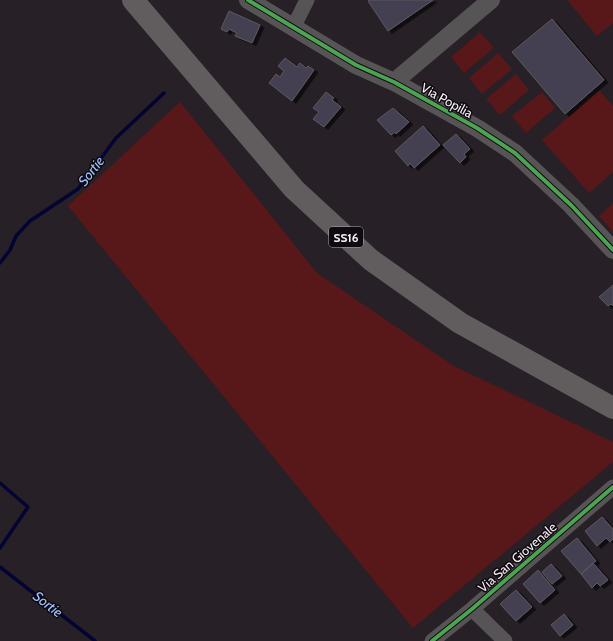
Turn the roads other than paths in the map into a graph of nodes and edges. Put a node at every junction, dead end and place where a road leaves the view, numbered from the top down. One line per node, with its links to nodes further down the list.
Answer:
1 (133, 0): 8 (main road, SS16)
2 (248, 0): 5 (street, Via Popilia)
3 (307, 0): 5 (street)
4 (491, 0): 6 (street)
5 (293, 28): 6 (street, Via Popilia)
6 (394, 82): 7 (street, Via Popilia)
7 (613, 250)
8 (613, 408)
9 (613, 487): 10 (street, Via San Giovenale)
10 (472, 609): 11 (street, Via San Giovenale); 12 (street)
11 (432, 641)
12 (505, 641)

